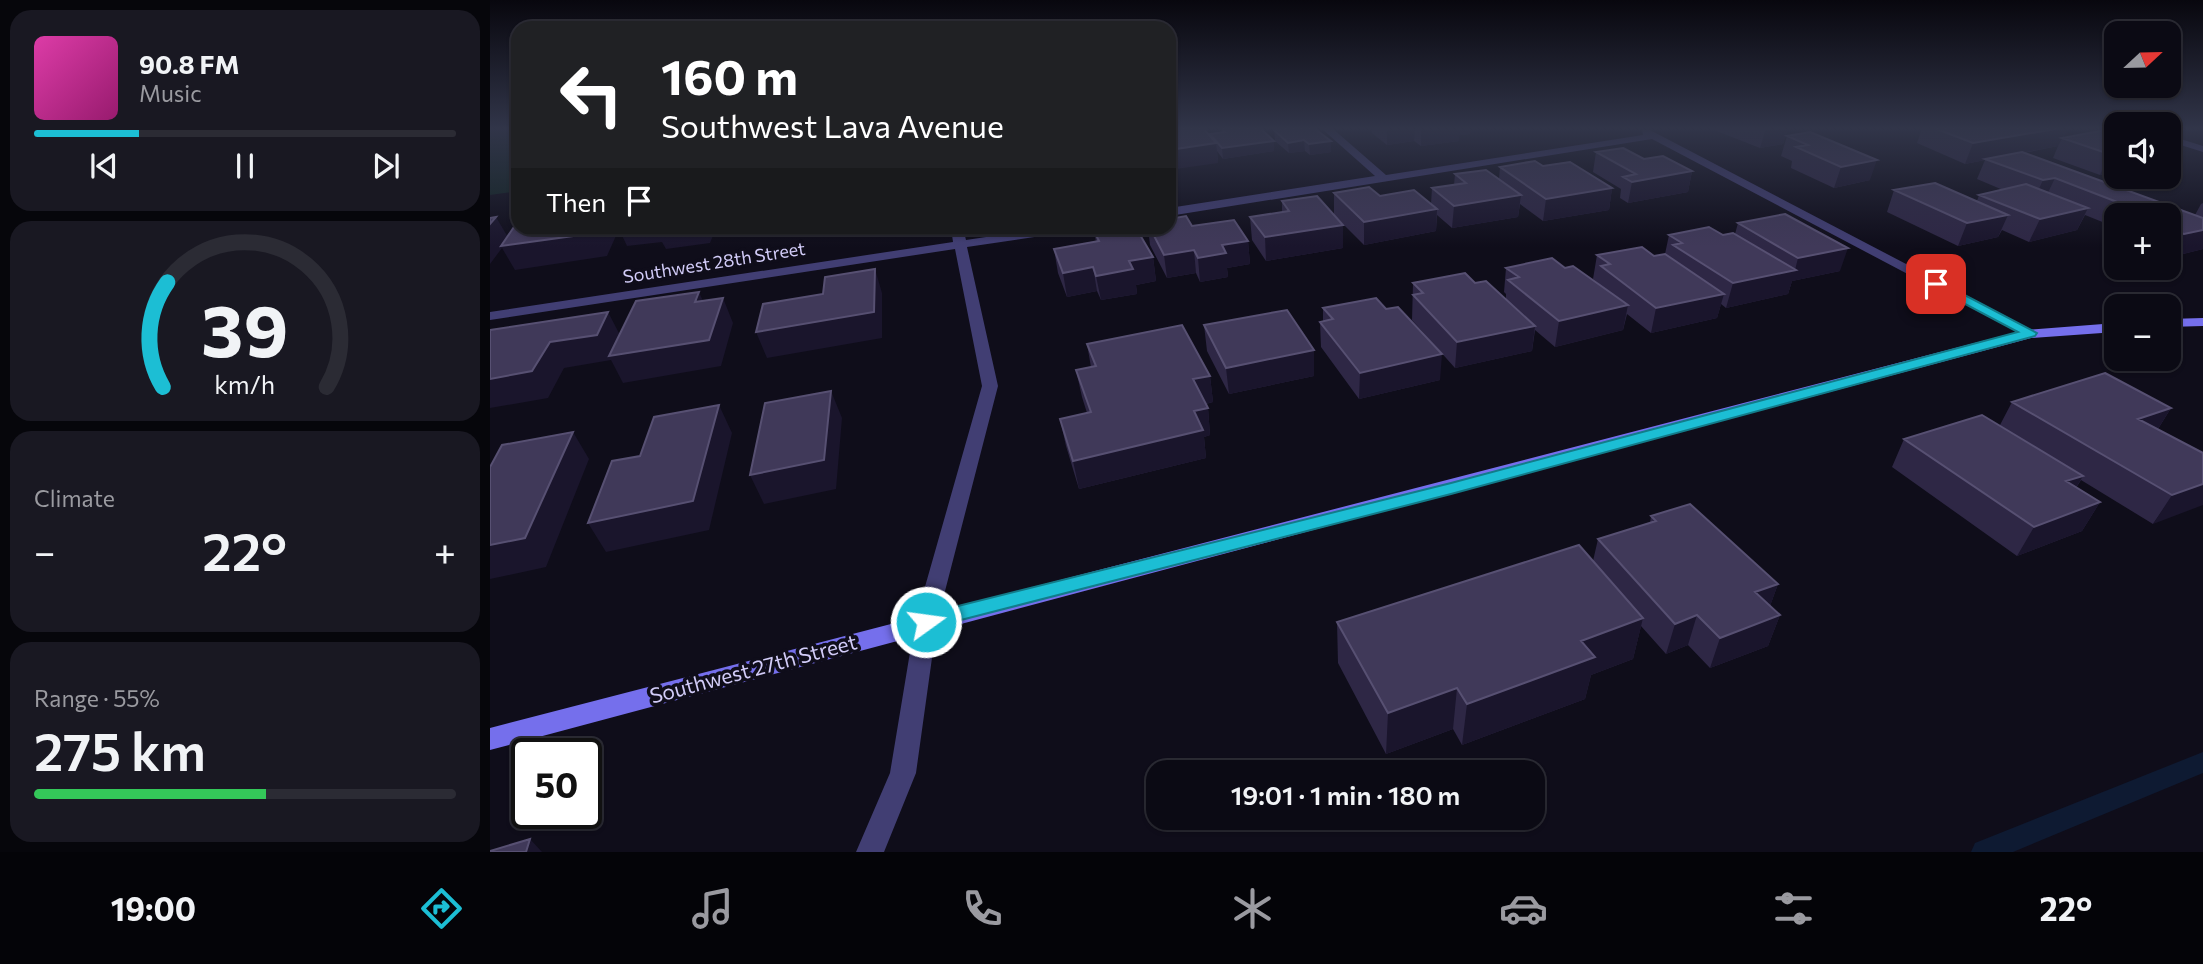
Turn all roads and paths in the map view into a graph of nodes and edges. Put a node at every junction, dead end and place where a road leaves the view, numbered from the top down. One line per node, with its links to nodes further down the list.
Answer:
1 (1371, 168): 4 (street)
2 (1449, 168): 4 (street)
3 (1715, 168): 11 (street)
4 (1383, 178): 5 (street)
5 (1176, 211)
6 (958, 236): 7 (street, Southwest 28th Street); 12 (street)
7 (490, 316)
8 (2203, 322): 9 (main road)
9 (2181, 323)
10 (2104, 328): 11 (main road, Southwest 27th Street)
11 (2030, 333): 12 (main road, Southwest 27th Street)
12 (926, 622): 13 (main road, Southwest 27th Street); 14 (street)
13 (490, 739)
14 (870, 852)

